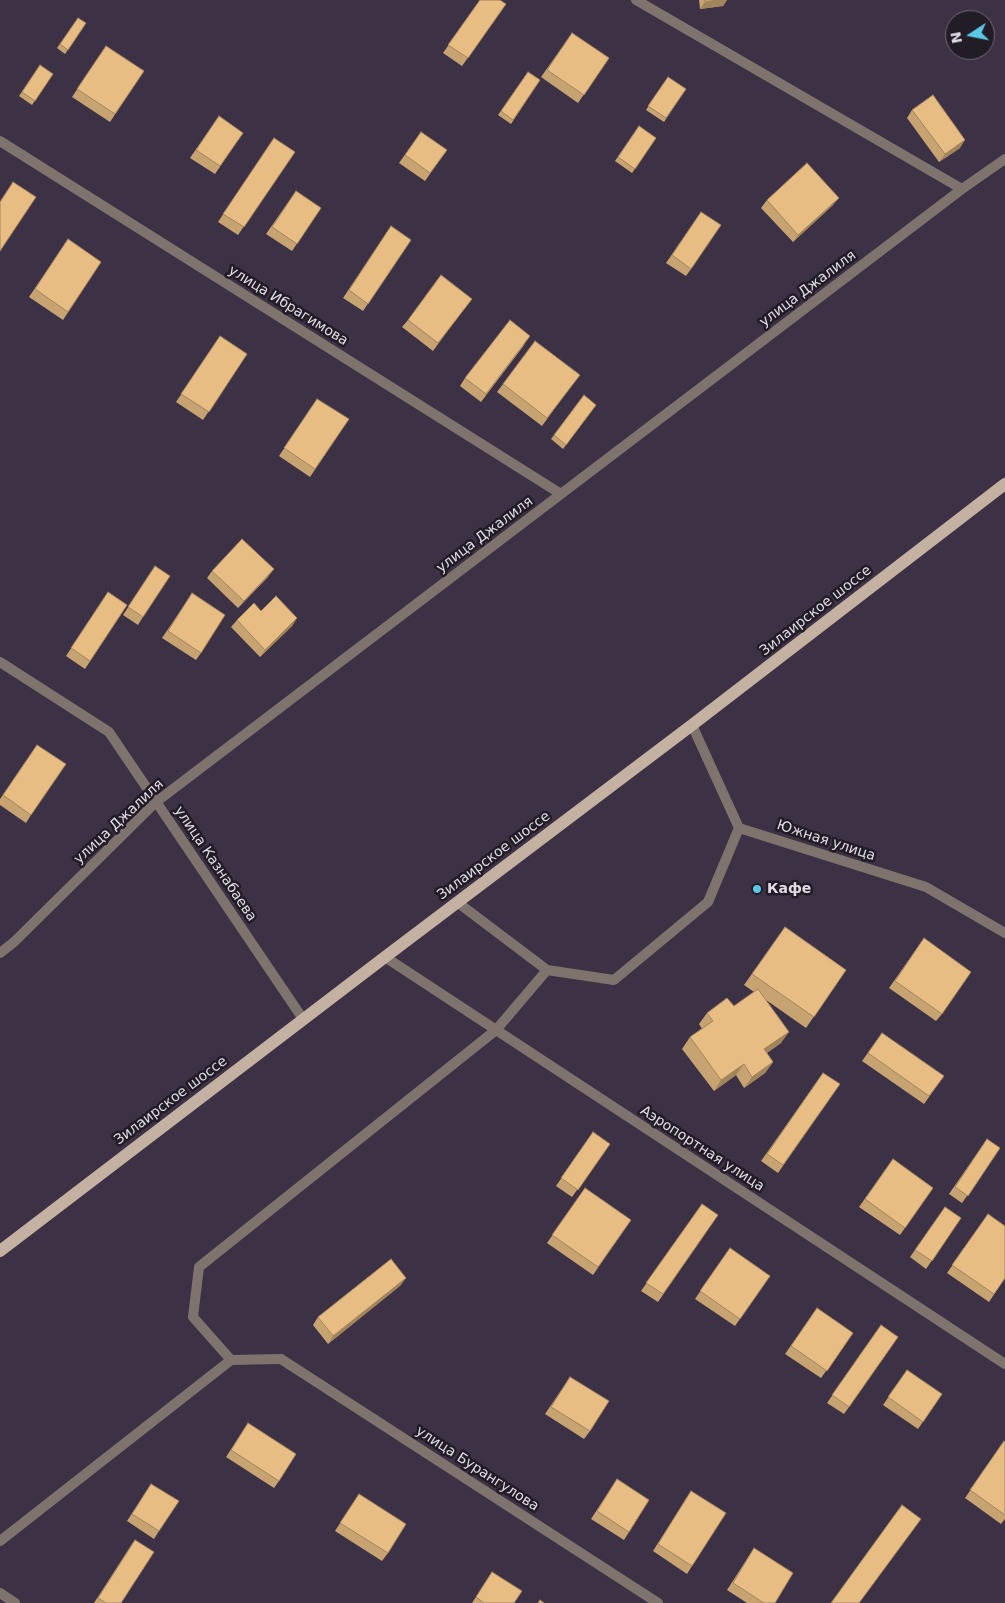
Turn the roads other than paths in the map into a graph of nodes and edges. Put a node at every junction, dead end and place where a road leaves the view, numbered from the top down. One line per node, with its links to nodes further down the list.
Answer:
1 (636, 0): 4 (street)
2 (0, 141): 6 (street, улица Ибрагимова)
3 (1005, 159): 4 (street, улица Джалиля)
4 (962, 189): 6 (street, улица Джалиля)
5 (1005, 484): 8 (main road, Зилаирское шоссе)
6 (562, 494): 9 (street, улица Джалиля)
7 (0, 662): 9 (street, улица Казнабаева)
8 (692, 725): 10 (street); 11 (main road, Зилаирское шоссе)
9 (156, 802): 13 (street, улица Джалиля); 16 (street, улица Казнабаева)
10 (739, 828): 12 (street, Южная улица); 15 (street)
11 (457, 902): 14 (main road, Зилаирское шоссе); 15 (street)
12 (1005, 933)
13 (0, 952)
14 (385, 956): 16 (main road, Зилаирское шоссе); 17 (street, Аэропортная улица)
15 (547, 970): 17 (street)
16 (303, 1019): 18 (main road, Зилаирское шоссе)
17 (496, 1030): 19 (street); 20 (street, Аэропортная улица)
18 (0, 1251)
19 (231, 1360): 21 (street); 24 (street, улица Бурангулова)
20 (1005, 1364)
21 (0, 1541)
22 (0, 1593): 23 (street)
23 (15, 1603)
24 (658, 1603)

